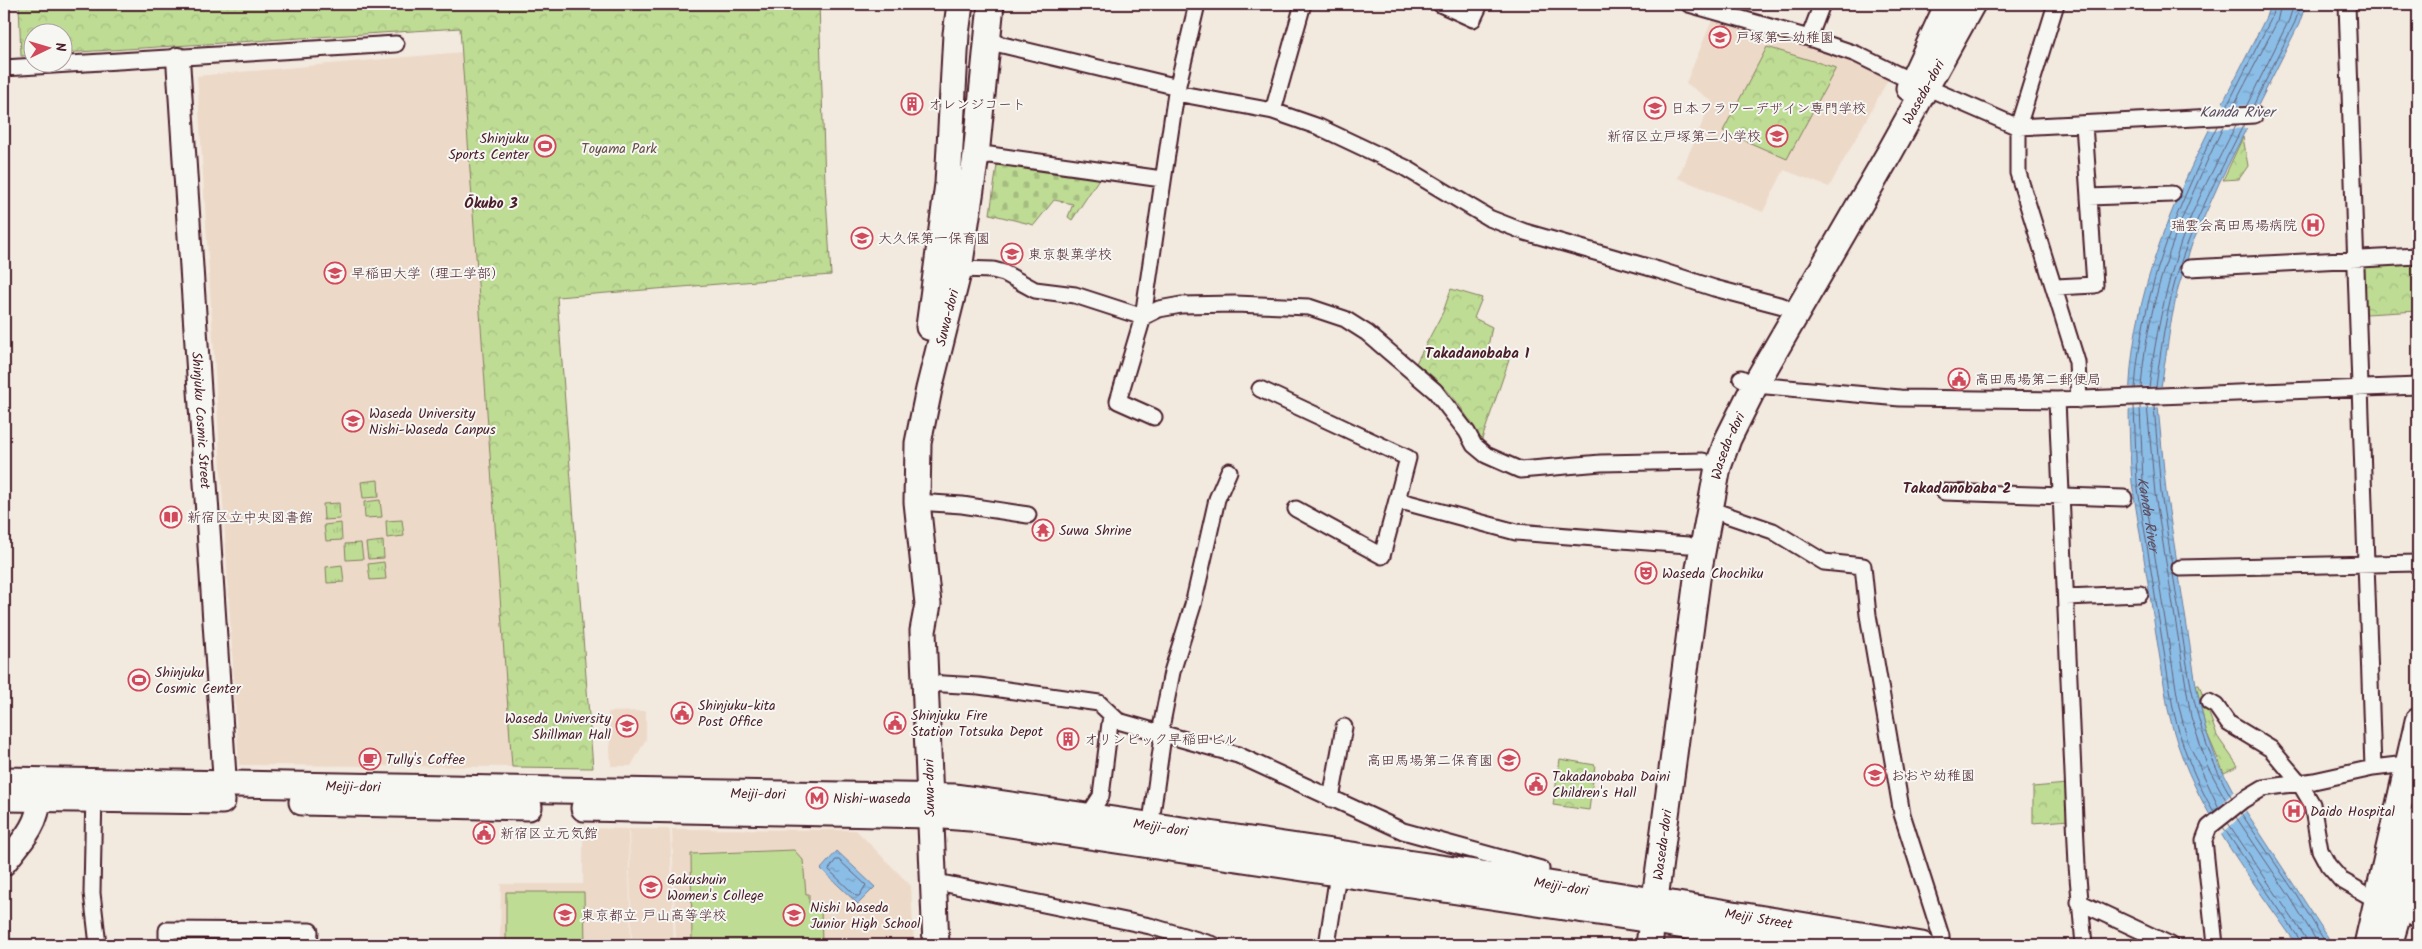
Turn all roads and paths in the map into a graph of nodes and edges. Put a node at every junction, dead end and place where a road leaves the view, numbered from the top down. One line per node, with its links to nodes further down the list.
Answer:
1 (960, 4): 28 (main road, Suwa-dori)
2 (974, 4): 28 (main road)
3 (991, 4): 16 (main road, Suwa-dori)
4 (1197, 4): 21 (street)
5 (1302, 4): 22 (street)
6 (1440, 4): 7 (street)
7 (1480, 4)
8 (1689, 4): 14 (street)
9 (1822, 4): 15 (street)
10 (1948, 4): 20 (main road, Waseda-dori)
11 (1972, 4): 20 (main road, Waseda-dori)
12 (2056, 4): 25 (street)
13 (2347, 4): 32 (street)
14 (1713, 7): 15 (street)
15 (1809, 38): 20 (street)
16 (986, 41): 21 (street); 26 (main road, Suwa-dori)
17 (396, 44): 18 (street)
18 (178, 59): 19 (street); 72 (street, Shinjuku Cosmic Street)
19 (4, 68)
20 (1919, 84): 25 (street); 36 (main road, Waseda-dori); 38 (main road, Waseda-dori)
21 (1177, 90): 22 (street); 27 (street)
22 (1273, 111): 36 (street)
23 (2255, 115): 24 (street)
24 (2084, 124): 25 (street); 30 (street)
25 (2018, 127): 35 (street)
26 (976, 156): 27 (street); 28 (main road, Suwa-dori)
27 (1162, 179): 37 (street)
28 (960, 187): 34 (main road, Suwa-dori)
29 (2172, 194): 30 (street)
30 (2089, 197): 35 (street)
31 (2418, 256): 32 (street)
32 (2356, 259): 33 (street); 40 (street)
33 (2189, 268)
34 (952, 270): 37 (street); 51 (main road, Suwa-dori); 61 (main road, Suwa-dori)
35 (2056, 287): 43 (street)
36 (1782, 306): 38 (main road, Waseda-dori)
37 (1143, 317): 44 (street); 45 (street)
38 (1748, 381): 42 (street); 45 (main road, Waseda-dori); 53 (main road, Waseda-dori)
39 (2418, 386): 40 (street)
40 (2360, 388): 43 (street); 57 (street)
41 (1260, 389): 50 (street)
42 (2057, 400): 43 (street); 48 (street)
43 (2078, 400)
44 (1154, 417)
45 (1703, 461): 55 (main road, Waseda-dori)
46 (1229, 471): 67 (street)
47 (1944, 492): 48 (street)
48 (2061, 496): 49 (street); 60 (street)
49 (2124, 498)
50 (1397, 500): 52 (street); 55 (street)
51 (917, 502): 54 (street); 61 (main road, Suwa-dori)
52 (1296, 509)
53 (1709, 509): 86 (main road, Waseda-dori); 99 (street)
54 (1028, 514)
55 (1688, 545): 86 (main road, Waseda-dori)
56 (2418, 563): 57 (street)
57 (2366, 564): 58 (street); 69 (street)
58 (2180, 568)
59 (2140, 594): 60 (street)
60 (2066, 597): 85 (street)
61 (923, 631): 62 (main road, Suwa-dori)
62 (926, 683): 64 (street); 77 (main road, Suwa-dori)
63 (2209, 702): 71 (street)
64 (1111, 715): 67 (street); 78 (street)
65 (2418, 721): 68 (main road)
66 (1344, 727): 76 (street)
67 (1160, 733): 76 (street); 80 (street)
68 (2413, 763): 69 (street); 87 (main road)
69 (2373, 768): 71 (street)
70 (4, 780): 73 (main road, Meiji-dori)
71 (2299, 782): 87 (street); 102 (street)
72 (225, 784): 73 (main road, Meiji-dori); 77 (main road, Meiji-dori)
73 (94, 790): 75 (main road, Meiji-dori); 77 (main road, Meiji-dori); 89 (street)
74 (4, 798): 75 (main road, Meiji-dori)
75 (39, 799): 81 (street)
76 (1331, 799): 82 (street)
77 (931, 805): 78 (main road, Meiji-dori); 83 (main road, Meiji-dori); 84 (main road, Suwa-dori)
78 (1088, 816): 80 (main road, Meiji-dori)
79 (2418, 820): 87 (main road)
80 (1152, 827): 86 (main road, Meiji-dori)
81 (4, 864)
82 (1541, 869)
83 (1338, 874): 86 (main road, Meiji-dori); 94 (street)
84 (932, 881): 92 (main road, Suwa-dori); 93 (street)
85 (2080, 902): 100 (street); 101 (street)
86 (1646, 910): 95 (main road, Waseda-dori); 96 (main road, Waseda-dori); 97 (main road, Meiji Street); 98 (main road, Meiji Street)
87 (2399, 910): 103 (main road); 104 (main road)
88 (236, 938): 90 (street); 91 (street)
89 (98, 945)
90 (167, 945)
91 (309, 945)
92 (936, 945)
93 (1214, 945)
94 (1327, 945)
95 (1635, 945)
96 (1649, 945)
97 (1794, 945)
98 (1922, 945)
99 (1941, 945)
100 (2084, 945)
101 (2170, 945)
102 (2215, 945)
103 (2367, 945)
104 (2389, 945)

